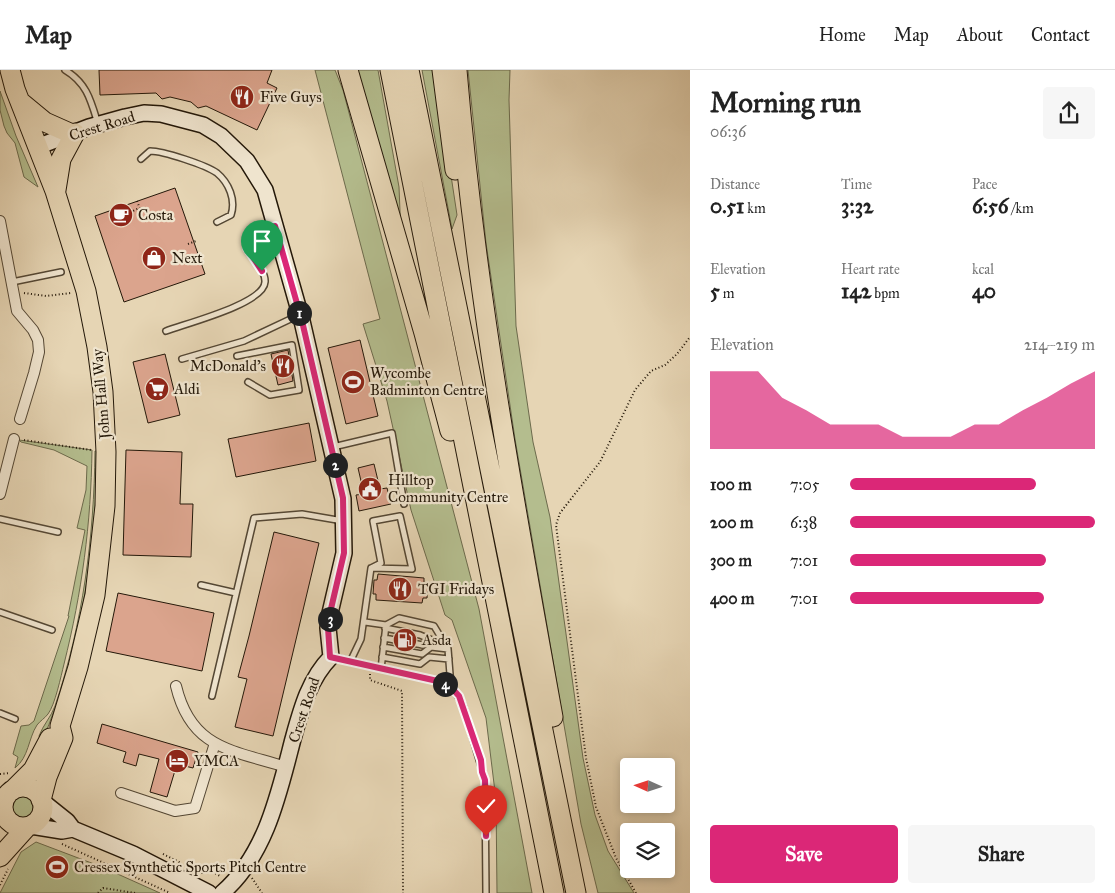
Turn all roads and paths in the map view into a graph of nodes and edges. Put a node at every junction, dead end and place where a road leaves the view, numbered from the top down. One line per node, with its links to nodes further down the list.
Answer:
1 (10, 70): 8 (highway, John Hall Way)
2 (65, 70): 9 (lane)
3 (348, 70): 44 (highway)
4 (390, 70): 44 (highway)
5 (409, 70): 54 (highway)
6 (442, 70): 54 (highway)
7 (457, 70): 95 (highway)
8 (19, 100): 10 (highway); 11 (highway, John Hall Way)
9 (98, 124): 10 (street, Crest Road); 20 (street, Crest Road)
10 (74, 133): 11 (street, Crest Road); 13 (highway)
11 (37, 146): 13 (highway, John Hall Way)
12 (141, 159): 19 (lane)
13 (55, 191): 25 (highway, John Hall Way)
14 (137, 201): 15 (path)
15 (139, 208): 16 (path); 17 (path)
16 (127, 214)
17 (142, 214)
18 (0, 221): 24 (street)
19 (217, 222)
20 (275, 226): 26 (street, Crest Road); 27 (lane)
21 (196, 241): 22 (path)
22 (188, 244)
23 (61, 272): 24 (lane)
24 (13, 287): 25 (path); 32 (street)
25 (86, 291): 35 (highway, John Hall Way)
26 (300, 314): 30 (lane); 34 (street, Crest Road)
27 (166, 331)
28 (690, 337): 96 (path)
29 (237, 356): 31 (lane)
30 (182, 358)
31 (248, 382)
32 (20, 419)
33 (14, 439): 35 (path); 36 (street)
34 (330, 448): 37 (lane); 39 (street, Crest Road)
35 (106, 452): 66 (highway, John Hall Way)
36 (0, 494)
37 (404, 504)
38 (0, 519): 40 (lane)
39 (343, 521): 43 (lane); 55 (street, Crest Road)
40 (58, 532)
41 (371, 568): 41 (lane); 46 (lane)
42 (201, 585): 43 (lane)
43 (236, 593): 63 (lane)
44 (497, 606): 93 (highway)
45 (0, 612): 48 (lane)
46 (364, 622): 47 (lane); 58 (lane)
47 (386, 626): 49 (lane); 50 (lane); 51 (lane)
48 (52, 630)
49 (384, 638): 50 (lane); 52 (lane)
50 (432, 640): 51 (lane)
51 (445, 642): 53 (lane)
52 (383, 647): 53 (lane); 56 (lane)
53 (448, 649): 57 (lane)
54 (527, 654): 94 (highway)
55 (330, 657): 58 (lane); 68 (street, Crest Road)
56 (382, 657): 57 (lane); 60 (lane)
57 (449, 659): 62 (lane)
58 (350, 662): 59 (lane)
59 (370, 667): 60 (lane); 91 (path)
60 (381, 669): 62 (lane)
61 (176, 686): 67 (street)
62 (451, 687): 92 (lane)
63 (212, 696)
64 (0, 713): 65 (lane)
65 (15, 719)
66 (60, 726): 71 (highway, John Hall Way); 73 (highway, John Hall Way)
67 (215, 743): 68 (street); 72 (street)
68 (286, 767): 82 (street, Crest Road)
69 (18, 771): 70 (path)
70 (0, 774)
71 (8, 790): 73 (highway); 74 (highway)
72 (121, 793)
73 (42, 800): 75 (highway); 76 (street)
74 (2, 811): 75 (highway); 79 (highway)
75 (29, 826): 76 (street); 79 (highway)
76 (73, 829): 84 (street)
77 (56, 842): 88 (path)
78 (158, 852): 80 (path)
79 (4, 859): 83 (path)
80 (182, 864)
81 (190, 868): 85 (path)
82 (242, 870): 85 (street, Crest Road); 90 (path)
83 (0, 884)
84 (192, 889): 89 (street)
85 (227, 889)
86 (98, 893): 87 (path)
87 (135, 893)
88 (170, 893)
89 (209, 893)
90 (262, 893)
91 (403, 893)
92 (486, 893)
93 (554, 893)
94 (576, 893)
95 (582, 893)
96 (636, 893)

